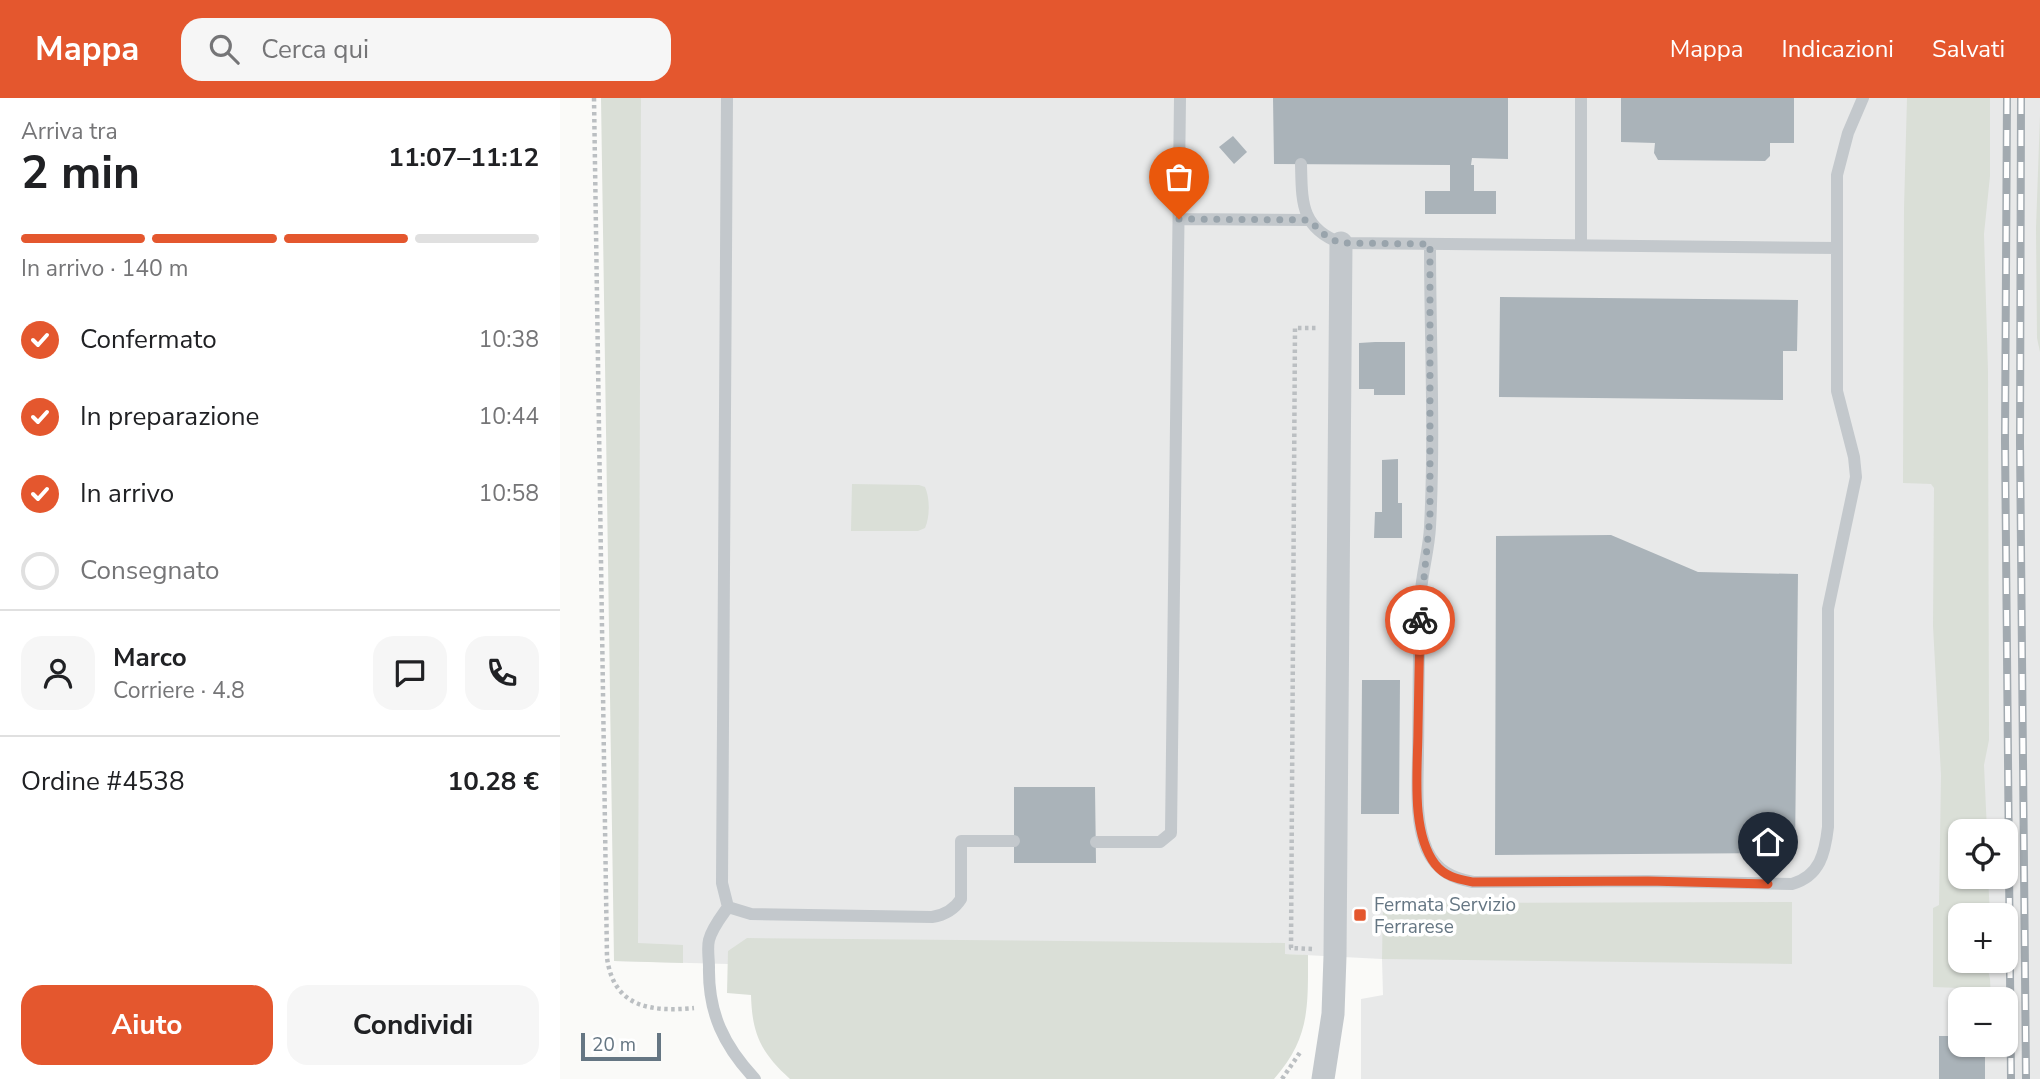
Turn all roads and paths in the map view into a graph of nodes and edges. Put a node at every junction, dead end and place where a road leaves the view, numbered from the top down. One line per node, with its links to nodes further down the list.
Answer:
1 (594, 98): 18 (path)
2 (727, 98): 16 (lane)
3 (1180, 98): 7 (lane)
4 (1581, 98): 11 (lane)
5 (1863, 98): 12 (lane)
6 (1301, 164): 8 (lane)
7 (1179, 219): 8 (lane); 15 (lane)
8 (1309, 220): 9 (lane)
9 (1341, 243): 10 (lane); 13 (street)
10 (1430, 244): 11 (lane); 12 (lane)
11 (1581, 245): 12 (lane)
12 (1837, 248)
13 (1340, 328): 17 (path); 22 (street)
14 (1014, 841): 16 (lane)
15 (1096, 842)
16 (728, 907): 18 (lane)
17 (1312, 960)
18 (712, 1006): 20 (lane)
19 (1303, 1047): 21 (path)
20 (755, 1079)
21 (1282, 1079)
22 (1323, 1079)

